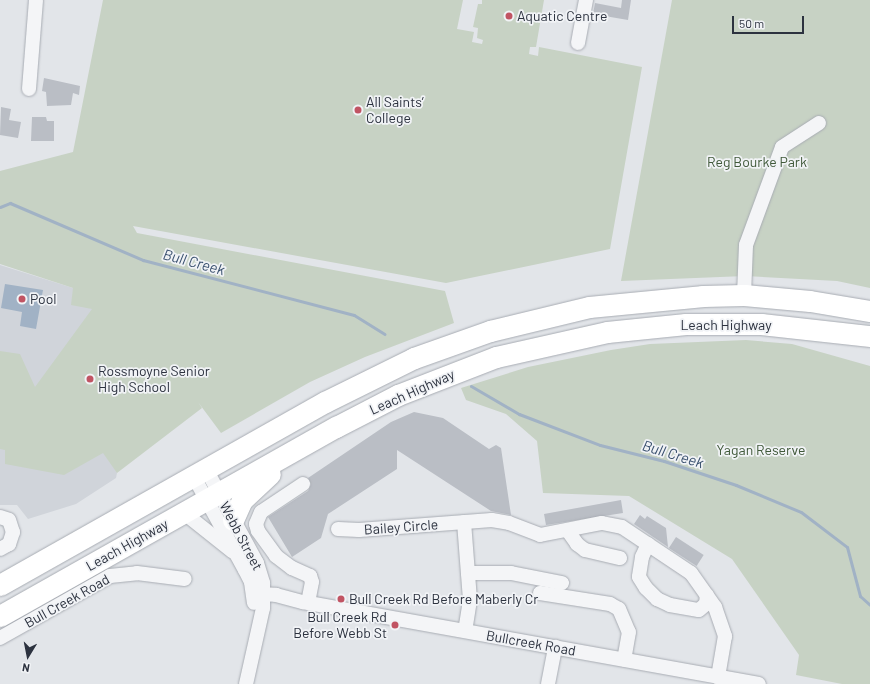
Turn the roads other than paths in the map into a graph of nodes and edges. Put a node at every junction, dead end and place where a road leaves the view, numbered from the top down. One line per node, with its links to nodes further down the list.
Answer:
1 (36, 0): 4 (street)
2 (586, 0): 3 (street)
3 (578, 43)
4 (29, 89)
5 (819, 123): 6 (street)
6 (744, 295): 7 (highway, Leach Highway); 10 (highway, Leach Highway)
7 (870, 311)
8 (870, 336): 9 (highway, Leach Highway)
9 (336, 428): 12 (highway, Leach Highway); 15 (highway)
10 (200, 473): 12 (street, Webb Street); 26 (highway, Leach Highway)
11 (304, 484): 29 (street)
12 (212, 496): 13 (highway, Leach Highway); 15 (street, Webb Street); 21 (street, Webb Street)
13 (183, 512): 21 (street, Webb Street); 31 (highway, Leach Highway)
14 (0, 516): 20 (street)
15 (233, 520): 28 (street, Webb Street)
16 (464, 522): 17 (street, Bailey Circle); 18 (street, Bailey Circle); 23 (street)
17 (338, 529)
18 (568, 530): 19 (street, Bailey Circle); 22 (street)
19 (648, 544): 30 (street, Bailey Circle); 30 (street)
20 (0, 549)
21 (236, 554): 28 (street, Webb Street)
22 (620, 558)
23 (468, 574): 25 (street); 32 (street)
24 (185, 579): 33 (street, Bull Creek Road)
25 (562, 583)
26 (0, 585)
27 (540, 593): 35 (street)
28 (259, 598): 29 (street, Bullcreek Road); 38 (street, Webb Street)
29 (306, 603): 32 (street, Bullcreek Road)
30 (709, 612): 36 (street)
31 (0, 616)
32 (466, 631): 34 (street, Bullcreek Road)
33 (0, 638)
34 (555, 647): 35 (street, Bullcreek Road); 39 (street)
35 (624, 660): 37 (street, Bullcreek Road)
36 (718, 676): 37 (street, Bullcreek Road); 40 (street, Bullcreek Road)
37 (702, 679)
38 (246, 684)
39 (548, 684)
40 (759, 684)

